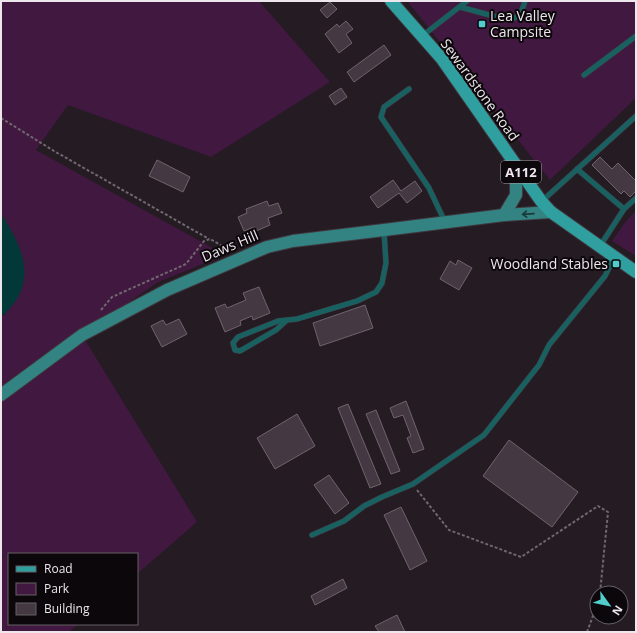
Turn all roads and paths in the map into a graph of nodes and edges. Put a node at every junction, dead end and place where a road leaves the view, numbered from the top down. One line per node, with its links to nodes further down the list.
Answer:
1 (390, 1): 5 (main road, Sewardstone Road / A112)
2 (467, 1): 4 (lane)
3 (525, 1): 4 (lane)
4 (460, 7): 5 (lane)
5 (422, 36): 11 (main road, Sewardstone Road / A112)
6 (636, 36): 7 (lane)
7 (584, 75)
8 (409, 89): 18 (lane)
9 (636, 116): 12 (lane)
10 (1, 118): 20 (path)
11 (516, 165): 14 (main road, Sewardstone Road / A112); 17 (street)
12 (576, 169): 14 (lane); 15 (lane)
13 (636, 198): 15 (lane)
14 (541, 201): 16 (main road, Sewardstone Road / A112)
15 (624, 210): 21 (lane)
16 (551, 212): 17 (street, Daws Hill, one-way to 17); 21 (main road, Sewardstone Road / A112)
17 (504, 215): 18 (street, Daws Hill)
18 (446, 222): 19 (street, Daws Hill)
19 (384, 230): 24 (lane); 25 (street, Daws Hill)
20 (210, 239)
21 (599, 246): 22 (main road, Sewardstone Road / A112)
22 (615, 257): 23 (main road, Sewardstone Road / A112); 26 (lane)
23 (636, 272)
24 (287, 320): 24 (lane)
25 (1, 395)
26 (413, 484): 27 (lane); 28 (path)
27 (312, 535)
28 (601, 585)

